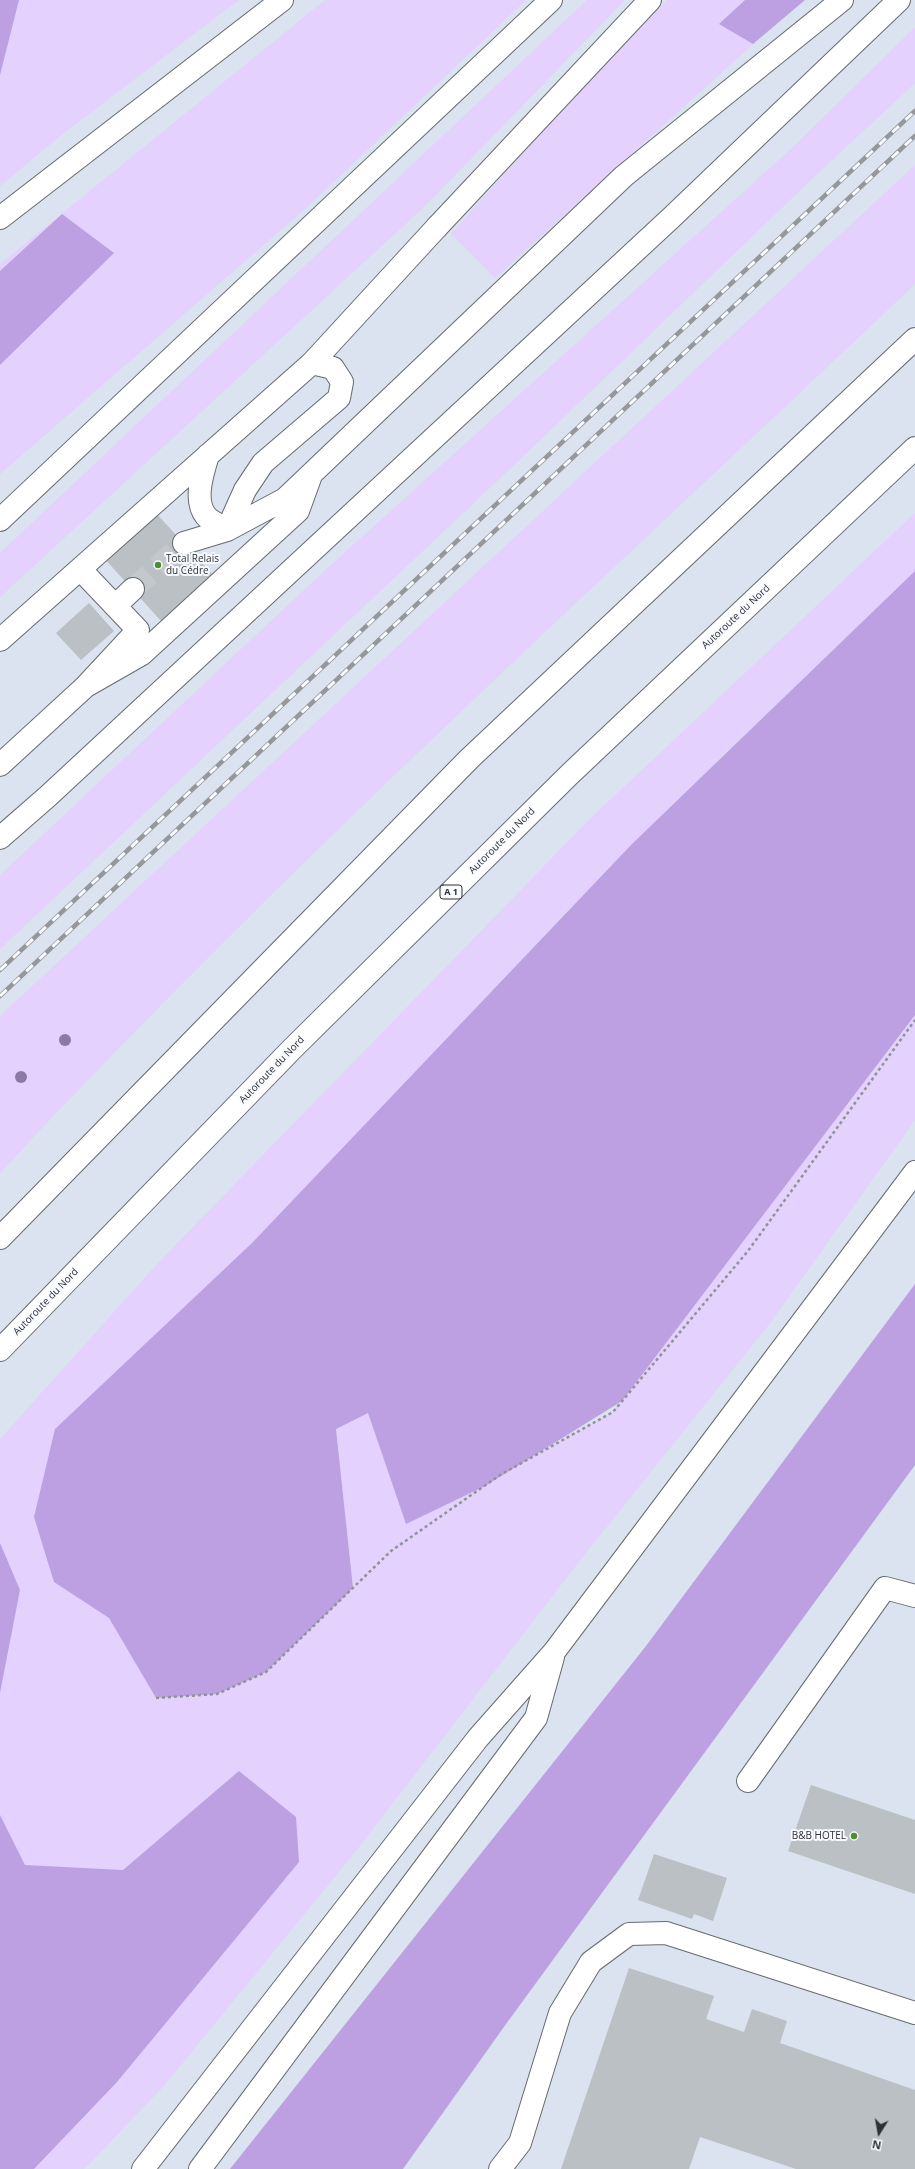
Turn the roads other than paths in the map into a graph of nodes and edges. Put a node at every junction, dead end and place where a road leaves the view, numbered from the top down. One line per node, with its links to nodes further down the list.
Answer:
1 (282, 0): 6 (main road)
2 (551, 0): 12 (main road)
3 (650, 0): 8 (main road)
4 (842, 0): 11 (main road)
5 (900, 0): 23 (main road)
6 (0, 218)
7 (915, 339): 25 (main road)
8 (312, 362): 10 (main road); 15 (main road)
9 (915, 448): 26 (main road, Autoroute du Nord / A 1)
10 (208, 455): 15 (main road); 17 (main road)
11 (312, 473): 15 (main road); 21 (main road)
12 (26, 496): 13 (main road); 14 (main road)
13 (0, 512)
14 (0, 520)
15 (227, 530): 16 (main road)
16 (184, 543)
17 (80, 569): 19 (main road); 20 (main road)
18 (132, 589): 19 (main road)
19 (115, 606): 21 (main road)
20 (0, 640)
21 (86, 686): 22 (main road)
22 (0, 765)
23 (0, 838)
24 (915, 1172): 28 (main road)
25 (0, 1238)
26 (0, 1350)
27 (915, 1596): 29 (main road)
28 (554, 1652): 31 (main road); 32 (main road)
29 (748, 1781)
30 (915, 2014): 33 (main road)
31 (143, 2169)
32 (200, 2169)
33 (500, 2169)

